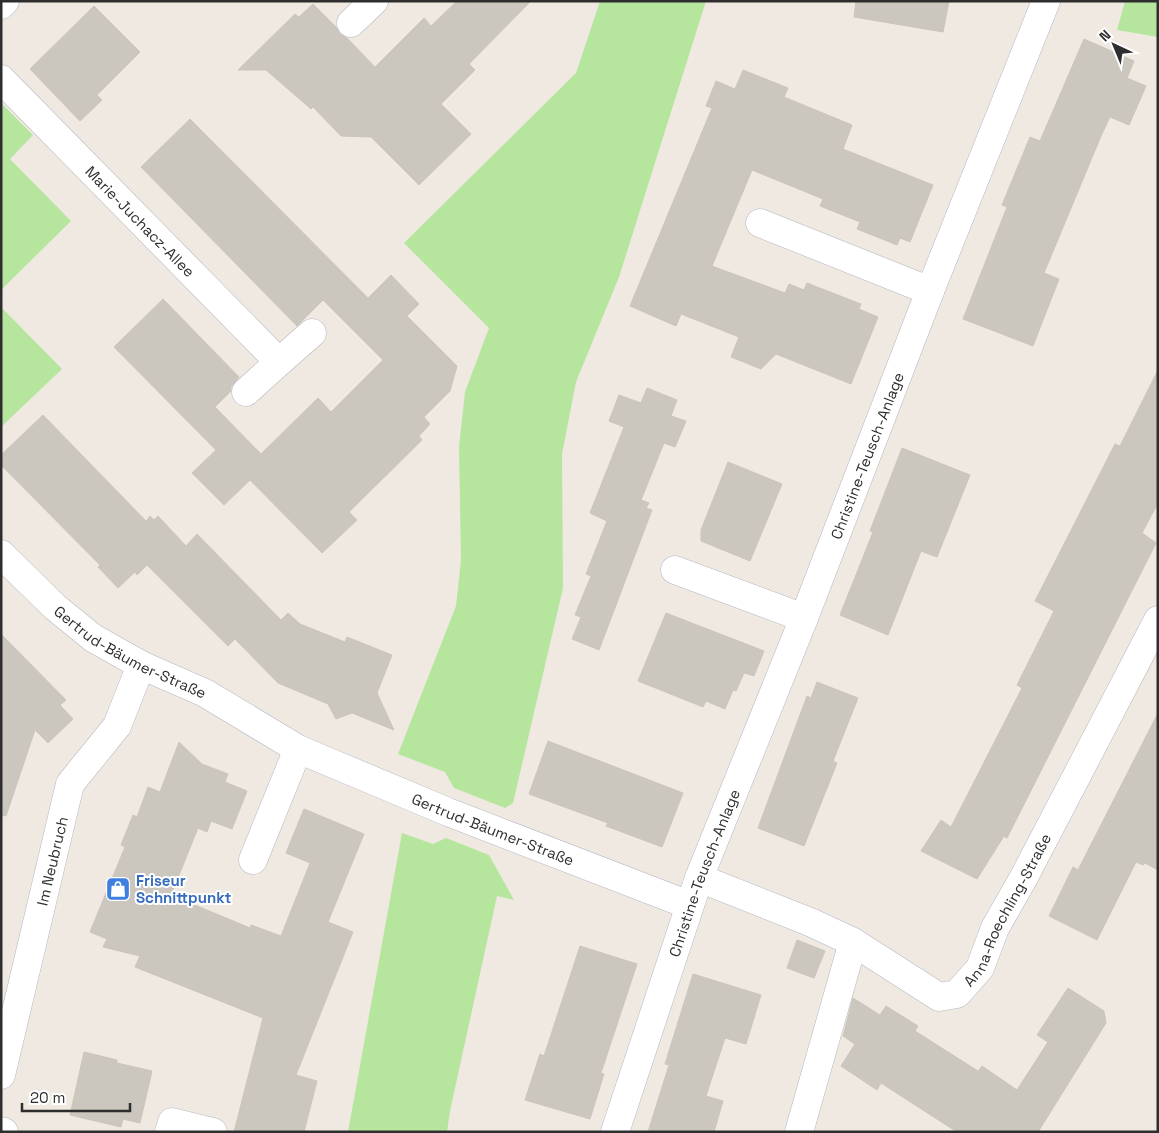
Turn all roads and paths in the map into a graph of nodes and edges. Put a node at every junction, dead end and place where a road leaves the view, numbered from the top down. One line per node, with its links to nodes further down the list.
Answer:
1 (5, 1): 4 (street)
2 (374, 1): 5 (street)
3 (1046, 1): 8 (street, Christine-Teusch-Anlage)
4 (1, 5)
5 (351, 22)
6 (1, 79): 10 (street, Marie-Juchacz-Allee)
7 (760, 223): 8 (street)
8 (930, 291): 14 (street, Christine-Teusch-Anlage)
9 (312, 332): 10 (street)
10 (279, 362): 11 (street)
11 (246, 392)
12 (1, 554): 16 (street, Gertrud-Bäumer-Straße)
13 (675, 570): 14 (street)
14 (804, 618): 19 (street, Christine-Teusch-Anlage)
15 (1158, 620): 21 (street, Anna-Roechling-Straße)
16 (141, 665): 17 (street, Gertrud-Bäumer-Straße); 22 (street, Im Neubruch)
17 (298, 749): 18 (street); 20 (street, Gertrud-Bäumer-Straße)
18 (252, 860)
19 (698, 878): 20 (street, Christine-Teusch-Anlage); 21 (street, Anna-Roechling-Straße)
20 (689, 905): 25 (street, Christine-Teusch-Anlage)
21 (854, 942): 26 (street)
22 (1, 1074)
23 (169, 1132): 24 (street)
24 (213, 1132)
25 (615, 1132)
26 (799, 1132)

